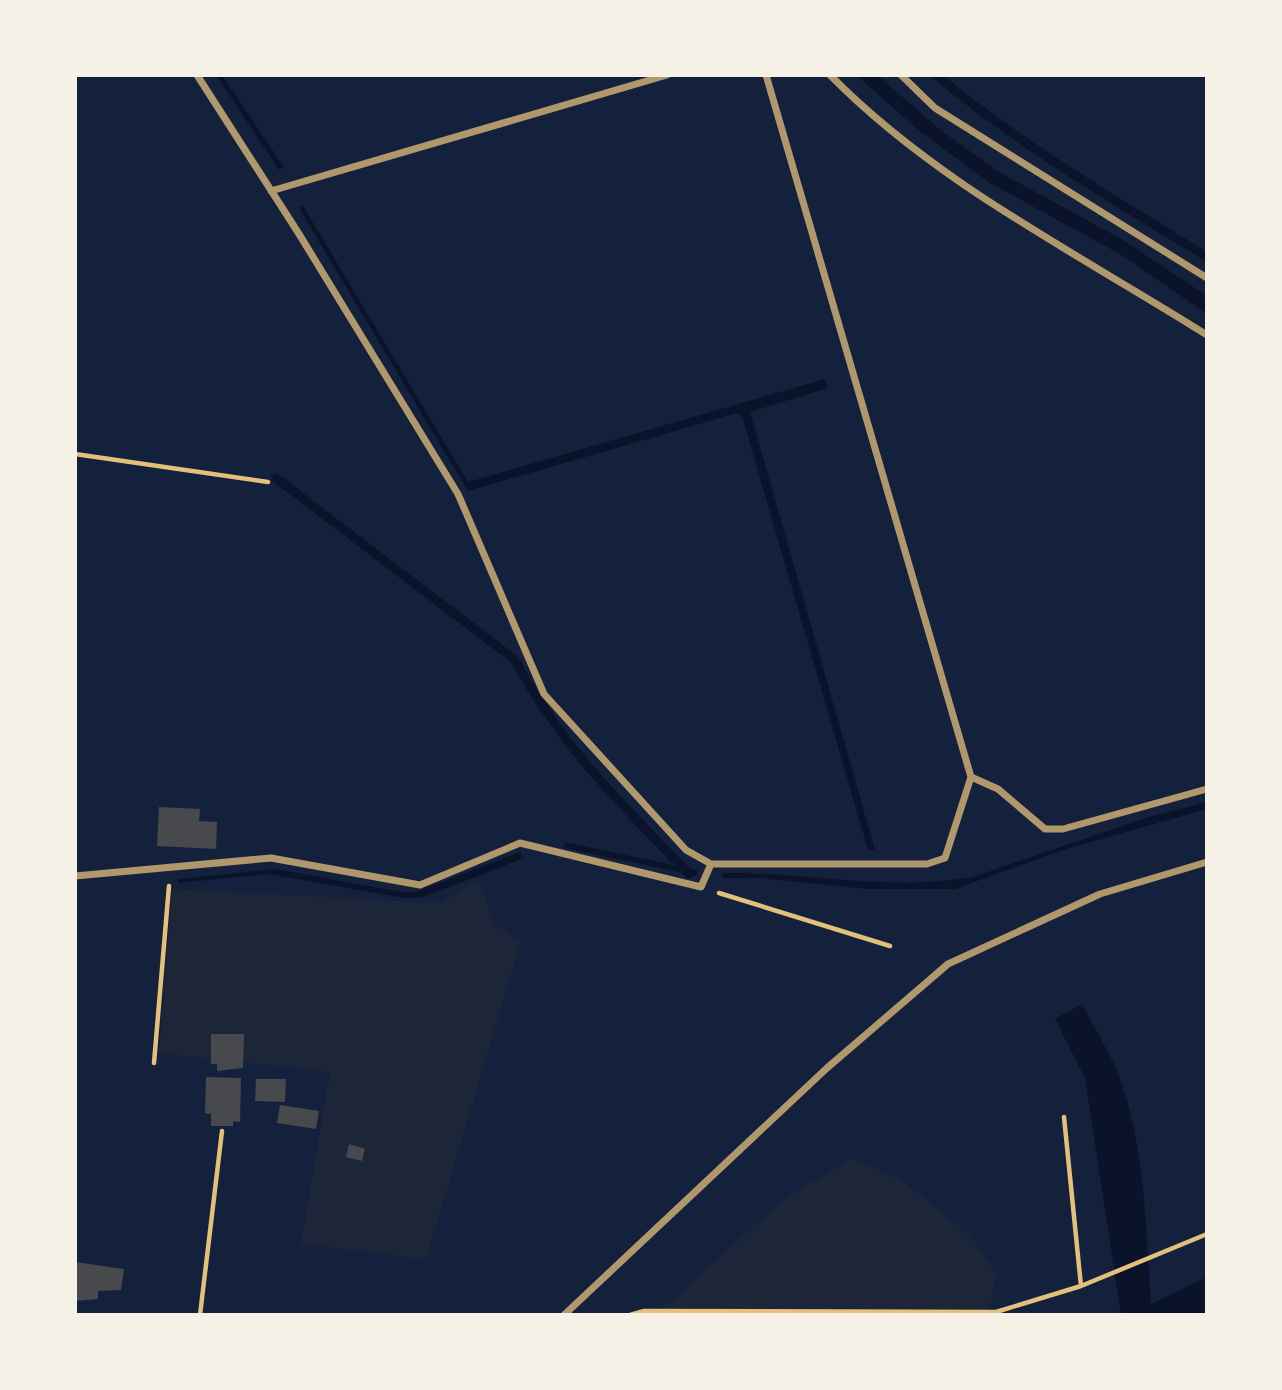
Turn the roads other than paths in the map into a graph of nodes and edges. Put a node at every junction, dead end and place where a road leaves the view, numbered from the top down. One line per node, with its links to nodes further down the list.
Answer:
1 (197, 75): 6 (street)
2 (667, 75): 6 (street)
3 (766, 75): 9 (street)
4 (831, 75): 8 (street)
5 (901, 75): 7 (street)
6 (271, 191): 12 (street)
7 (1207, 278)
8 (1207, 335)
9 (971, 777): 10 (street); 12 (street)
10 (1207, 789)
11 (1207, 862): 14 (street)
12 (710, 864): 13 (street)
13 (75, 876)
14 (564, 1315)

